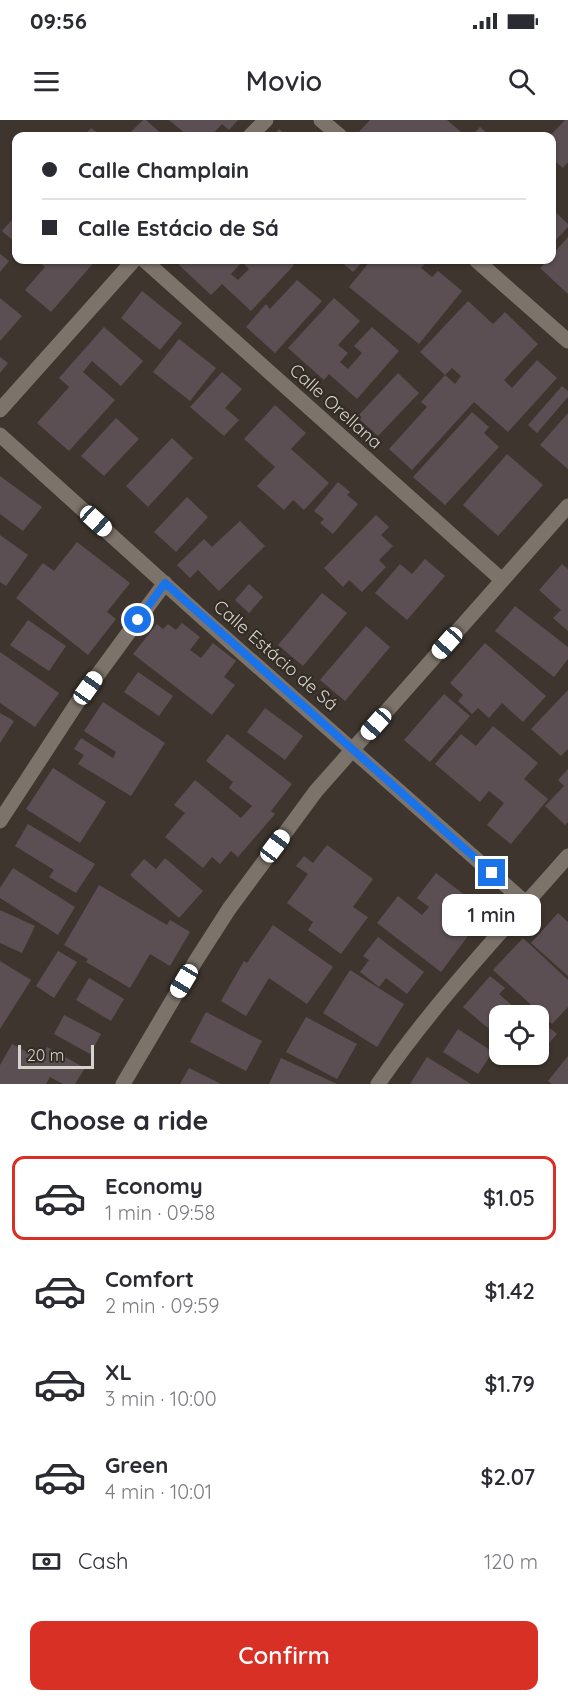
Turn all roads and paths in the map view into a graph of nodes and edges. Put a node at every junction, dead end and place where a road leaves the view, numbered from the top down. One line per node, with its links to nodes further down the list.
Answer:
1 (266, 120): 3 (street)
2 (321, 120): 4 (street)
3 (254, 132)
4 (335, 132)
5 (130, 264): 9 (street)
6 (148, 264): 12 (street, Calle Orellana)
7 (481, 264): 8 (street)
8 (568, 341)
9 (0, 410)
10 (0, 435): 13 (street, Calle Estácio de Sá)
11 (568, 506): 12 (street)
12 (502, 580): 14 (street)
13 (165, 583): 14 (street, Calle Estácio de Sá); 15 (street)
14 (353, 749): 17 (street, Calle Estácio de Sá); 18 (street)
15 (0, 820)
16 (568, 856): 17 (street)
17 (527, 904): 19 (street)
18 (123, 1084)
19 (378, 1084)

